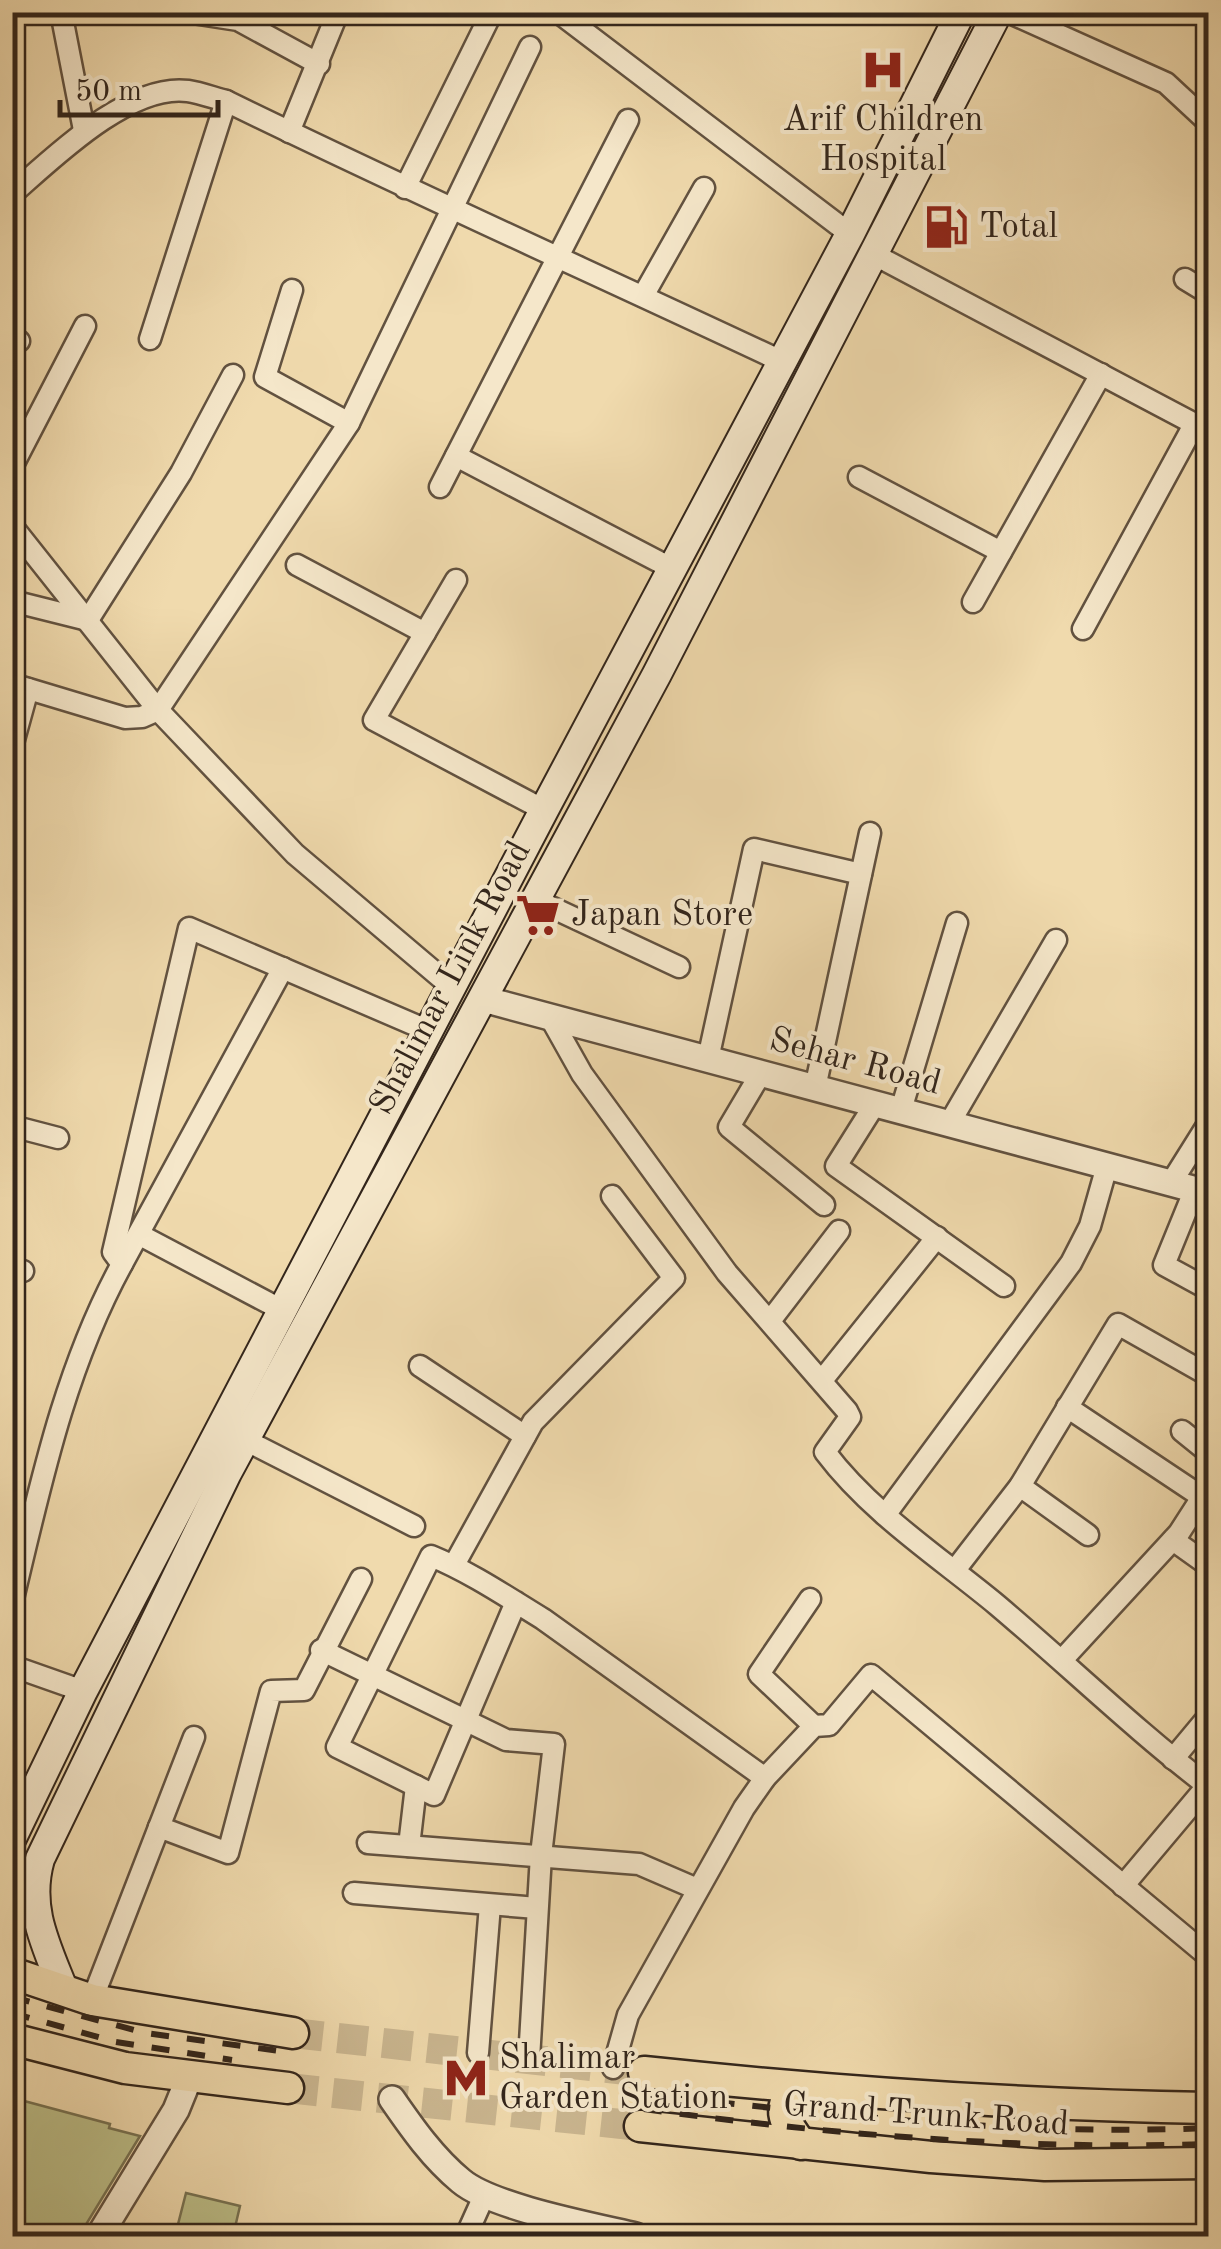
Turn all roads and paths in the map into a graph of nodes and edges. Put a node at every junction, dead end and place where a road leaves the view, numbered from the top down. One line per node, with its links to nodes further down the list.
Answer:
1 (61, 12): 15 (street)
2 (186, 12): 9 (street)
3 (338, 12): 11 (street)
4 (492, 12): 17 (street)
5 (558, 12): 21 (street)
6 (998, 12): 22 (main road, Shalimar Link Road)
7 (1008, 12): 14 (street)
8 (953, 15): 21 (main road, Shalimar Link Road)
9 (239, 16): 11 (street)
10 (530, 47): 20 (street)
11 (318, 64): 16 (street)
12 (226, 101): 15 (street); 16 (street); 29 (street)
13 (628, 120): 23 (street)
14 (1208, 122)
15 (84, 130): 19 (street)
16 (289, 132): 17 (street)
17 (404, 188): 20 (street)
18 (704, 188): 27 (street)
19 (12, 194)
20 (449, 210): 23 (street); 33 (street)
21 (850, 234): 30 (main road, Shalimar Link Road)
22 (873, 254): 31 (street); 50 (main road, Shalimar Link Road)
23 (556, 256): 27 (street); 35 (street)
24 (1184, 279): 26 (street)
25 (292, 290): 33 (street)
26 (1208, 293)
27 (642, 296): 30 (street)
28 (85, 326): 36 (street)
29 (150, 338)
30 (781, 361): 42 (main road, Shalimar Link Road)
31 (1101, 374): 34 (street); 40 (street)
32 (233, 375): 46 (street)
33 (349, 423): 52 (street)
34 (1202, 427): 47 (street)
35 (456, 456): 38 (street); 42 (street)
36 (12, 466)
37 (859, 477): 40 (street)
38 (440, 487)
39 (12, 526): 46 (street)
40 (1001, 552): 45 (street)
41 (297, 565): 48 (street)
42 (672, 568): 49 (main road, Shalimar Link Road)
43 (456, 580): 48 (street)
44 (12, 601): 46 (street)
45 (974, 602)
46 (88, 620): 52 (street)
47 (1083, 629)
48 (425, 632): 54 (street)
49 (624, 656): 50 (main road); 54 (main road, Shalimar Link Road)
50 (658, 674): 57 (main road, Shalimar Link Road)
51 (20, 686): 52 (street); 53 (street)
52 (158, 710): 62 (street)
53 (12, 747)
54 (544, 810): 62 (main road, Shalimar Link Road)
55 (870, 833): 56 (street)
56 (862, 874): 66 (street); 68 (street)
57 (536, 900): 61 (street); 63 (main road, Shalimar Link Road)
58 (957, 922): 70 (street)
59 (1056, 940): 71 (street)
60 (283, 968): 65 (street); 80 (street); 82 (street)
61 (679, 968)
62 (452, 987): 65 (main road, Shalimar Link Road)
63 (483, 999): 64 (street, Sehar Road); 88 (main road, Shalimar Link Road)
64 (550, 1017): 66 (street, Sehar Road); 86 (street)
65 (430, 1031): 85 (main road, Shalimar Link Road)
66 (708, 1059): 67 (street, Sehar Road)
67 (762, 1073): 68 (street, Sehar Road); 78 (street)
68 (815, 1088): 69 (street, Sehar Road)
69 (875, 1104): 70 (street, Sehar Road); 81 (street)
70 (901, 1110): 71 (street, Sehar Road)
71 (949, 1124): 75 (street, Sehar Road)
72 (1208, 1124): 76 (street)
73 (12, 1126): 74 (street)
74 (58, 1138)
75 (1107, 1166): 76 (street, Sehar Road); 98 (street)
76 (1192, 1188): 84 (street)
77 (612, 1196): 93 (street)
78 (824, 1205)
79 (840, 1231): 86 (street)
80 (140, 1236): 82 (street); 85 (street)
81 (937, 1236): 83 (street); 90 (street)
82 (122, 1264): 108 (street)
83 (1004, 1286)
84 (1208, 1290)
85 (282, 1310): 88 (main road, Shalimar Link Road)
86 (770, 1321): 90 (street)
87 (420, 1366): 93 (street)
88 (269, 1368): 94 (main road, Shalimar Link Road); 113 (main road, Shalimar Link Road)
89 (1208, 1375): 91 (street)
90 (823, 1379): 98 (street)
91 (1067, 1407): 96 (street); 97 (street)
92 (1182, 1430): 95 (street)
93 (525, 1436): 103 (street)
94 (245, 1440): 99 (street); 134 (main road, Shalimar Link Road)
95 (1208, 1452)
96 (1020, 1486): 100 (street); 104 (street)
97 (1205, 1492): 101 (street)
98 (885, 1514): 104 (street)
99 (414, 1526)
100 (1088, 1535)
101 (1173, 1540): 102 (street); 110 (street)
102 (1208, 1565)
103 (454, 1566): 107 (street); 112 (street)
104 (955, 1570): 110 (street)
105 (361, 1579): 109 (street)
106 (810, 1599): 116 (street)
107 (516, 1602): 115 (street); 119 (street)
108 (12, 1603)
109 (321, 1650): 112 (street); 122 (street)
110 (1062, 1660): 118 (street)
111 (12, 1666): 113 (street)
112 (372, 1674): 115 (street); 120 (street)
113 (83, 1691): 123 (main road, Shalimar Link Road)
114 (1208, 1717): 118 (street)
115 (466, 1721): 120 (street); 126 (street)
116 (814, 1726): 119 (street); 127 (street)
117 (194, 1738): 122 (street)
118 (1174, 1759): 121 (street)
119 (765, 1778): 128 (street)
120 (416, 1786): 125 (street)
121 (1208, 1786): 127 (street)
122 (159, 1827): 134 (street)
123 (12, 1838)
124 (368, 1842): 125 (street)
125 (409, 1846): 126 (street)
126 (541, 1855): 128 (street); 131 (street)
127 (1123, 1886): 132 (street)
128 (697, 1889): 139 (street)
129 (354, 1893): 130 (street)
130 (490, 1904): 131 (street); 137 (street)
131 (537, 1908): 138 (street)
132 (1208, 1956)
133 (12, 1972): 134 (main road)
134 (78, 1995): 135 (main road)
135 (293, 2033)
136 (12, 2039): 141 (main road)
137 (478, 2053)
138 (529, 2059)
139 (613, 2068)
140 (644, 2072): 142 (main road, Grand Trunk Road)
141 (189, 2078): 143 (main road); 152 (street)
142 (701, 2078): 144 (main road, Grand Trunk Road); 148 (main road)
143 (288, 2088)
144 (795, 2088): 146 (main road, Grand Trunk Road); 149 (main road)
145 (392, 2099): 151 (street)
146 (1208, 2108)
147 (640, 2126): 148 (main road, Grand Trunk Road)
148 (702, 2132): 149 (main road, Grand Trunk Road)
149 (801, 2144): 150 (main road, Grand Trunk Road)
150 (1208, 2162)
151 (484, 2196): 153 (street); 154 (street)
152 (99, 2236)
153 (466, 2236)
154 (636, 2236)

